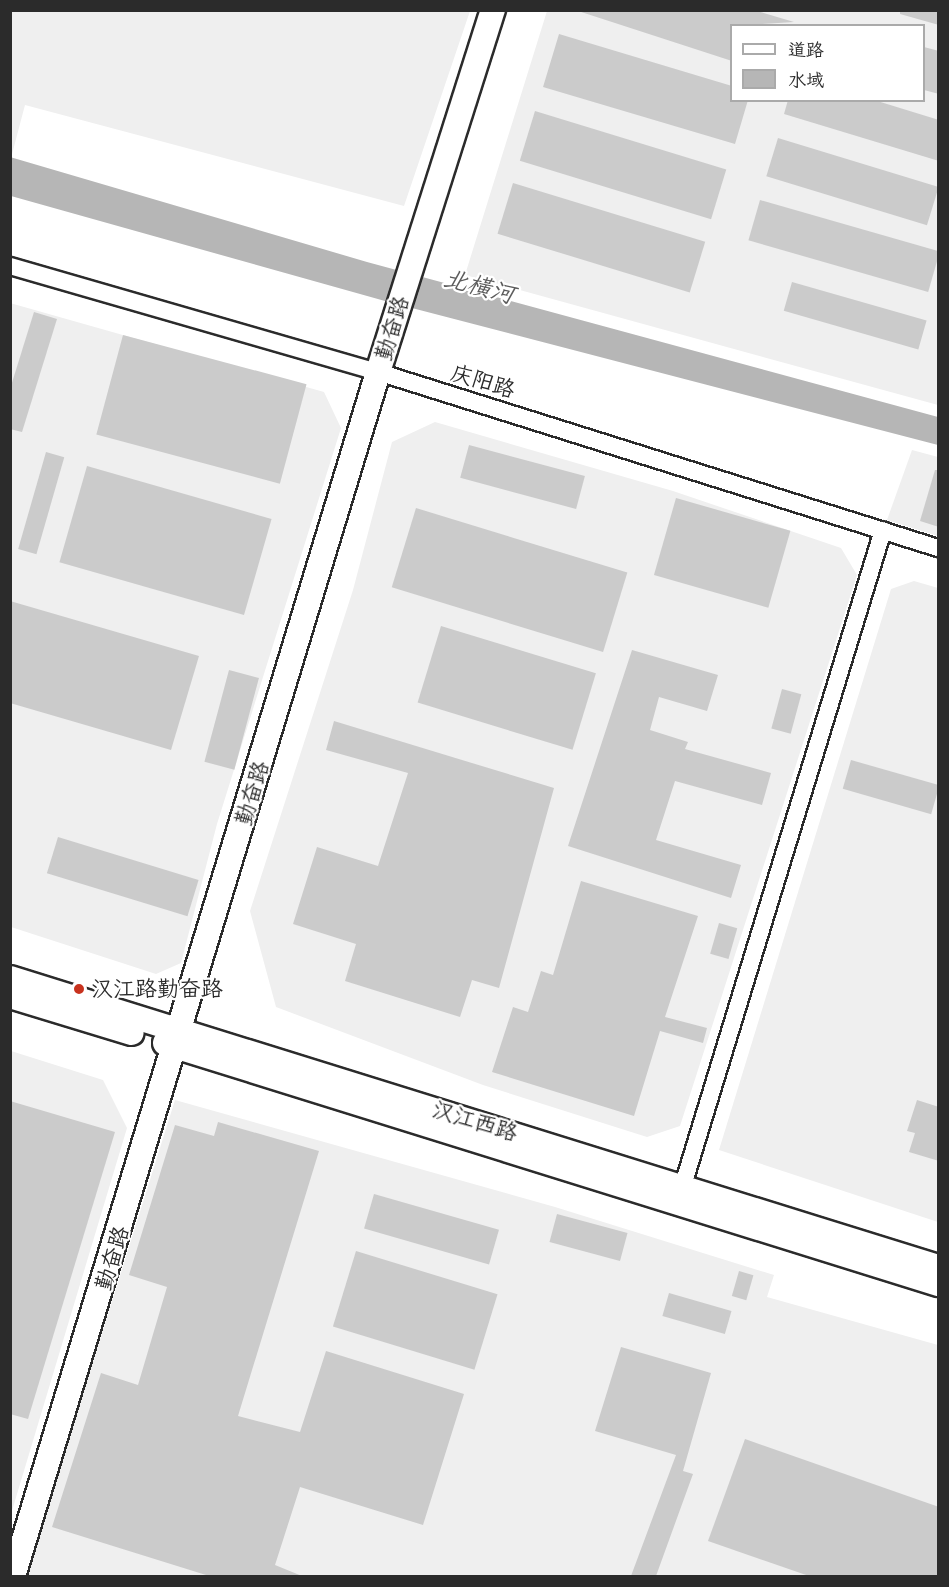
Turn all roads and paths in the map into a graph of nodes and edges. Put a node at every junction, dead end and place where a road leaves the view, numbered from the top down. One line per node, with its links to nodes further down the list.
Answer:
1 (494, 10): 3 (street, 勤奋路)
2 (10, 267): 3 (street, 庆阳路)
3 (378, 372): 4 (street, 庆阳路); 8 (street, 勤奋路)
4 (883, 530): 5 (street, 庆阳路); 9 (street)
5 (939, 548)
6 (10, 978): 8 (street, 汉江西路)
7 (10, 996): 8 (street, 汉江西路)
8 (179, 1039): 9 (street, 汉江西路); 12 (street, 勤奋路)
9 (681, 1194): 10 (street, 汉江西路); 11 (street, 汉江西路)
10 (939, 1267)
11 (939, 1284)
12 (13, 1576)

